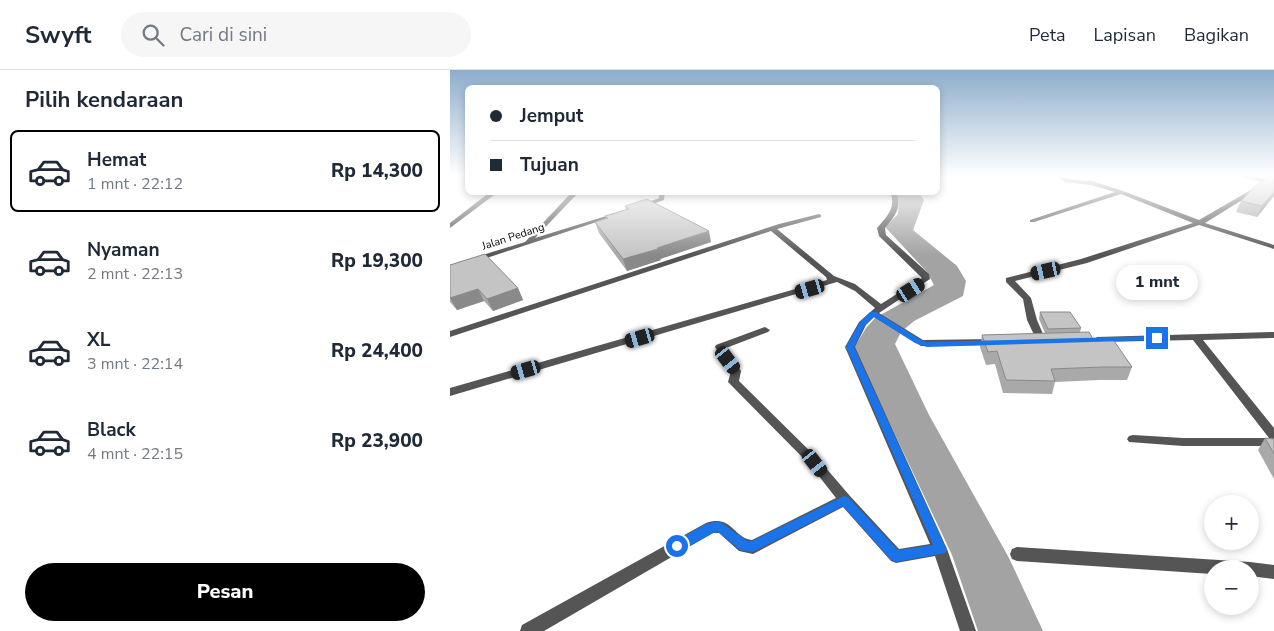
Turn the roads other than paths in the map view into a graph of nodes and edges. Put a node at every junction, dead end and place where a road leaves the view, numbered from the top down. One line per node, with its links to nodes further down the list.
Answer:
1 (482, 202): 11 (street)
2 (566, 202): 13 (street)
3 (654, 202): 13 (street, Jalan Pedang)
4 (897, 202): 17 (street)
5 (1090, 202): 9 (street)
6 (1147, 202): 10 (street)
7 (1236, 202): 10 (street)
8 (819, 216): 12 (street)
9 (1032, 221)
10 (1200, 223): 14 (street); 23 (street)
11 (450, 226)
12 (772, 228): 16 (street); 19 (street)
13 (526, 243): 15 (street, Jalan Pedang)
14 (1274, 247)
15 (450, 268)
16 (832, 278): 17 (street); 25 (street)
17 (877, 313): 24 (street); 30 (street)
18 (765, 330): 29 (street)
19 (450, 334)
20 (1274, 335): 21 (street)
21 (1196, 337): 22 (street); 26 (street)
22 (1090, 340)
23 (1041, 341)
24 (1002, 342)
25 (450, 392)
26 (1274, 436)
27 (1133, 439): 28 (street)
28 (1274, 442)
29 (844, 500): 30 (street); 35 (street)
30 (940, 550): 36 (street)
31 (1016, 554): 32 (street)
32 (1204, 566)
33 (1259, 570): 34 (street)
34 (1274, 572)
35 (528, 631)
36 (968, 631)

